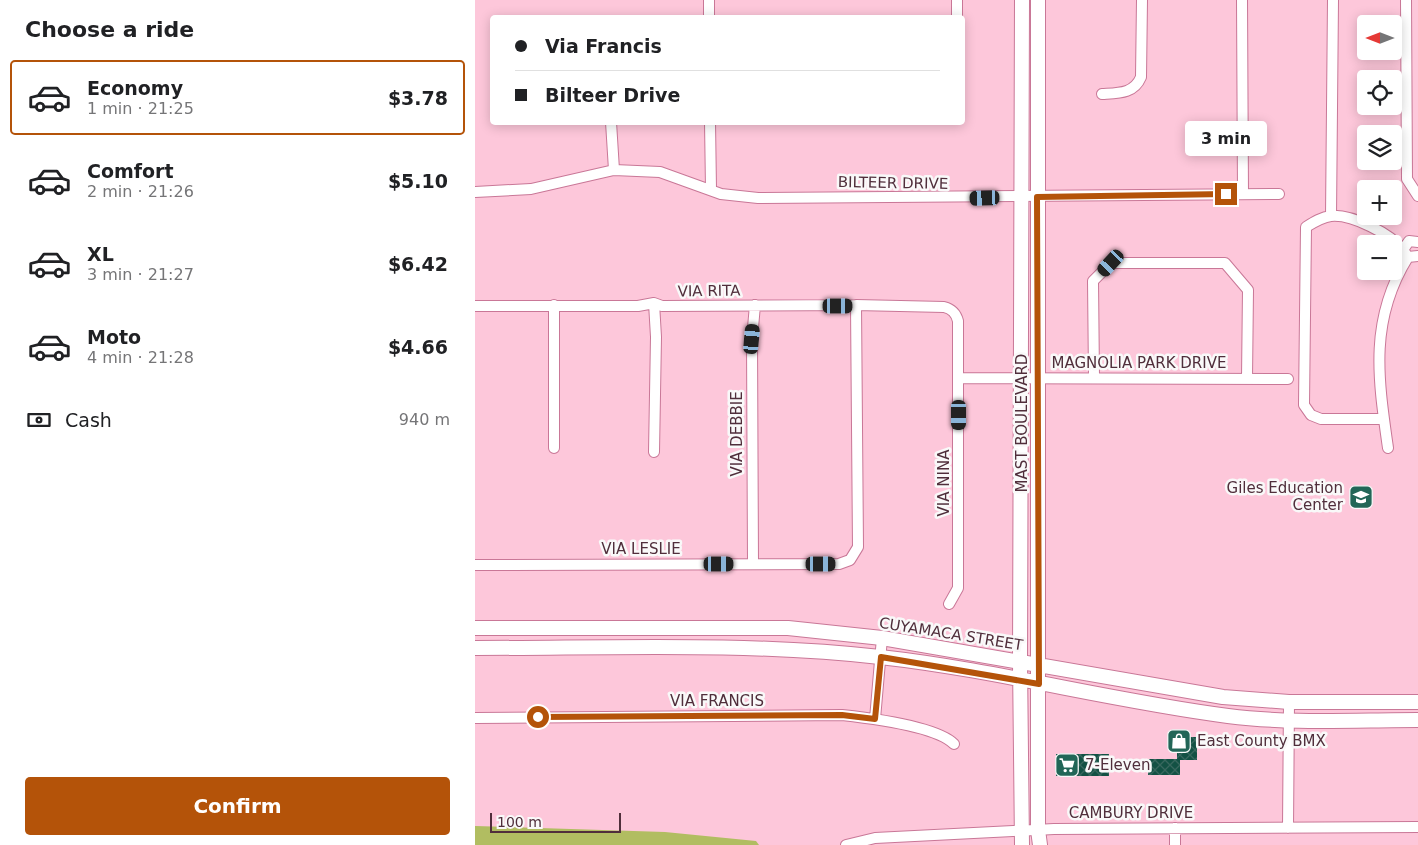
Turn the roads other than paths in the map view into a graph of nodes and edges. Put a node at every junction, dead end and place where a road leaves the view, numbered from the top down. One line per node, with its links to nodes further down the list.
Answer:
1 (709, 0): 9 (street)
2 (957, 0): 10 (street)
3 (1022, 0): 21 (main road, MAST BOULEVARD)
4 (1038, 0): 20 (main road, MAST BOULEVARD)
5 (1142, 0): 11 (street)
6 (1243, 0): 17 (street)
7 (1333, 0): 22 (street)
8 (1406, 0): 19 (street)
9 (709, 15)
10 (957, 15)
11 (1102, 94)
12 (611, 125): 14 (street)
13 (710, 125): 15 (street)
14 (613, 170): 15 (street, BILTEER DRIVE); 16 (street, BILTEER DRIVE)
15 (711, 188): 21 (street, BILTEER DRIVE)
16 (475, 192)
17 (1243, 194): 18 (street, BILTEER DRIVE); 20 (street, BILTEER DRIVE)
18 (1279, 194)
19 (1418, 196)
20 (1037, 197): 21 (street, BILTEER DRIVE); 34 (main road, MAST BOULEVARD)
21 (1021, 198): 33 (main road, MAST BOULEVARD)
22 (1331, 216): 23 (street); 36 (street)
23 (1414, 249): 36 (street)
24 (654, 303): 25 (street, VIA RITA); 27 (street, VIA RITA); 39 (street)
25 (755, 304): 26 (street, VIA RITA); 40 (street, VIA DEBBIE)
26 (856, 304): 29 (street, VIA RITA); 40 (street, VIA LESLIE)
27 (554, 305): 28 (street, VIA RITA); 37 (street)
28 (475, 306)
29 (944, 307): 30 (street, VIA NINA)
30 (959, 378): 33 (street, MAGNOLIA PARK DRIVE); 42 (street, VIA NINA)
31 (1094, 378): 32 (street, MAGNOLIA PARK DRIVE); 32 (street); 34 (street, MAGNOLIA PARK DRIVE)
32 (1247, 378): 35 (street, MAGNOLIA PARK DRIVE)
33 (1021, 379): 34 (street, MAGNOLIA PARK DRIVE); 47 (main road, MAST BOULEVARD)
34 (1038, 379): 48 (main road, MAST BOULEVARD)
35 (1289, 379)
36 (1384, 419): 38 (street)
37 (554, 448)
38 (1388, 448)
39 (655, 452)
40 (753, 564): 41 (street, VIA LESLIE)
41 (475, 565)
42 (949, 604)
43 (475, 628): 44 (main road, CUYAMACA STREET)
44 (882, 638): 46 (street); 47 (main road, CUYAMACA STREET)
45 (475, 648): 46 (main road)
46 (881, 657): 49 (main road); 54 (street)
47 (1020, 662): 48 (main road, CUYAMACA STREET); 49 (main road, MAST BOULEVARD)
48 (1039, 664): 50 (main road, MAST BOULEVARD); 51 (main road, CUYAMACA STREET)
49 (1020, 681): 50 (main road); 61 (main road, MAST BOULEVARD)
50 (1039, 684): 55 (main road); 62 (main road, MAST BOULEVARD)
51 (1289, 702): 52 (main road, CUYAMACA STREET); 55 (street)
52 (1418, 702)
53 (475, 718): 54 (street, VIA FRANCIS)
54 (875, 719): 57 (street, VIA FRANCIS)
55 (1289, 720): 56 (main road); 60 (street)
56 (1418, 720)
57 (954, 744)
58 (1418, 827): 60 (street, CAMBURY DRIVE)
59 (1175, 828): 60 (street, CAMBURY DRIVE); 62 (street, CAMBURY DRIVE); 67 (street)
60 (1288, 828)
61 (1021, 830): 62 (street, CAMBURY DRIVE); 63 (street, CAMBURY DRIVE); 65 (main road, MAST BOULEVARD)
62 (1038, 830): 66 (main road, MAST BOULEVARD)
63 (938, 841): 64 (street, CAMBURY DRIVE)
64 (846, 845)
65 (1022, 845)
66 (1040, 845)
67 (1175, 845)

